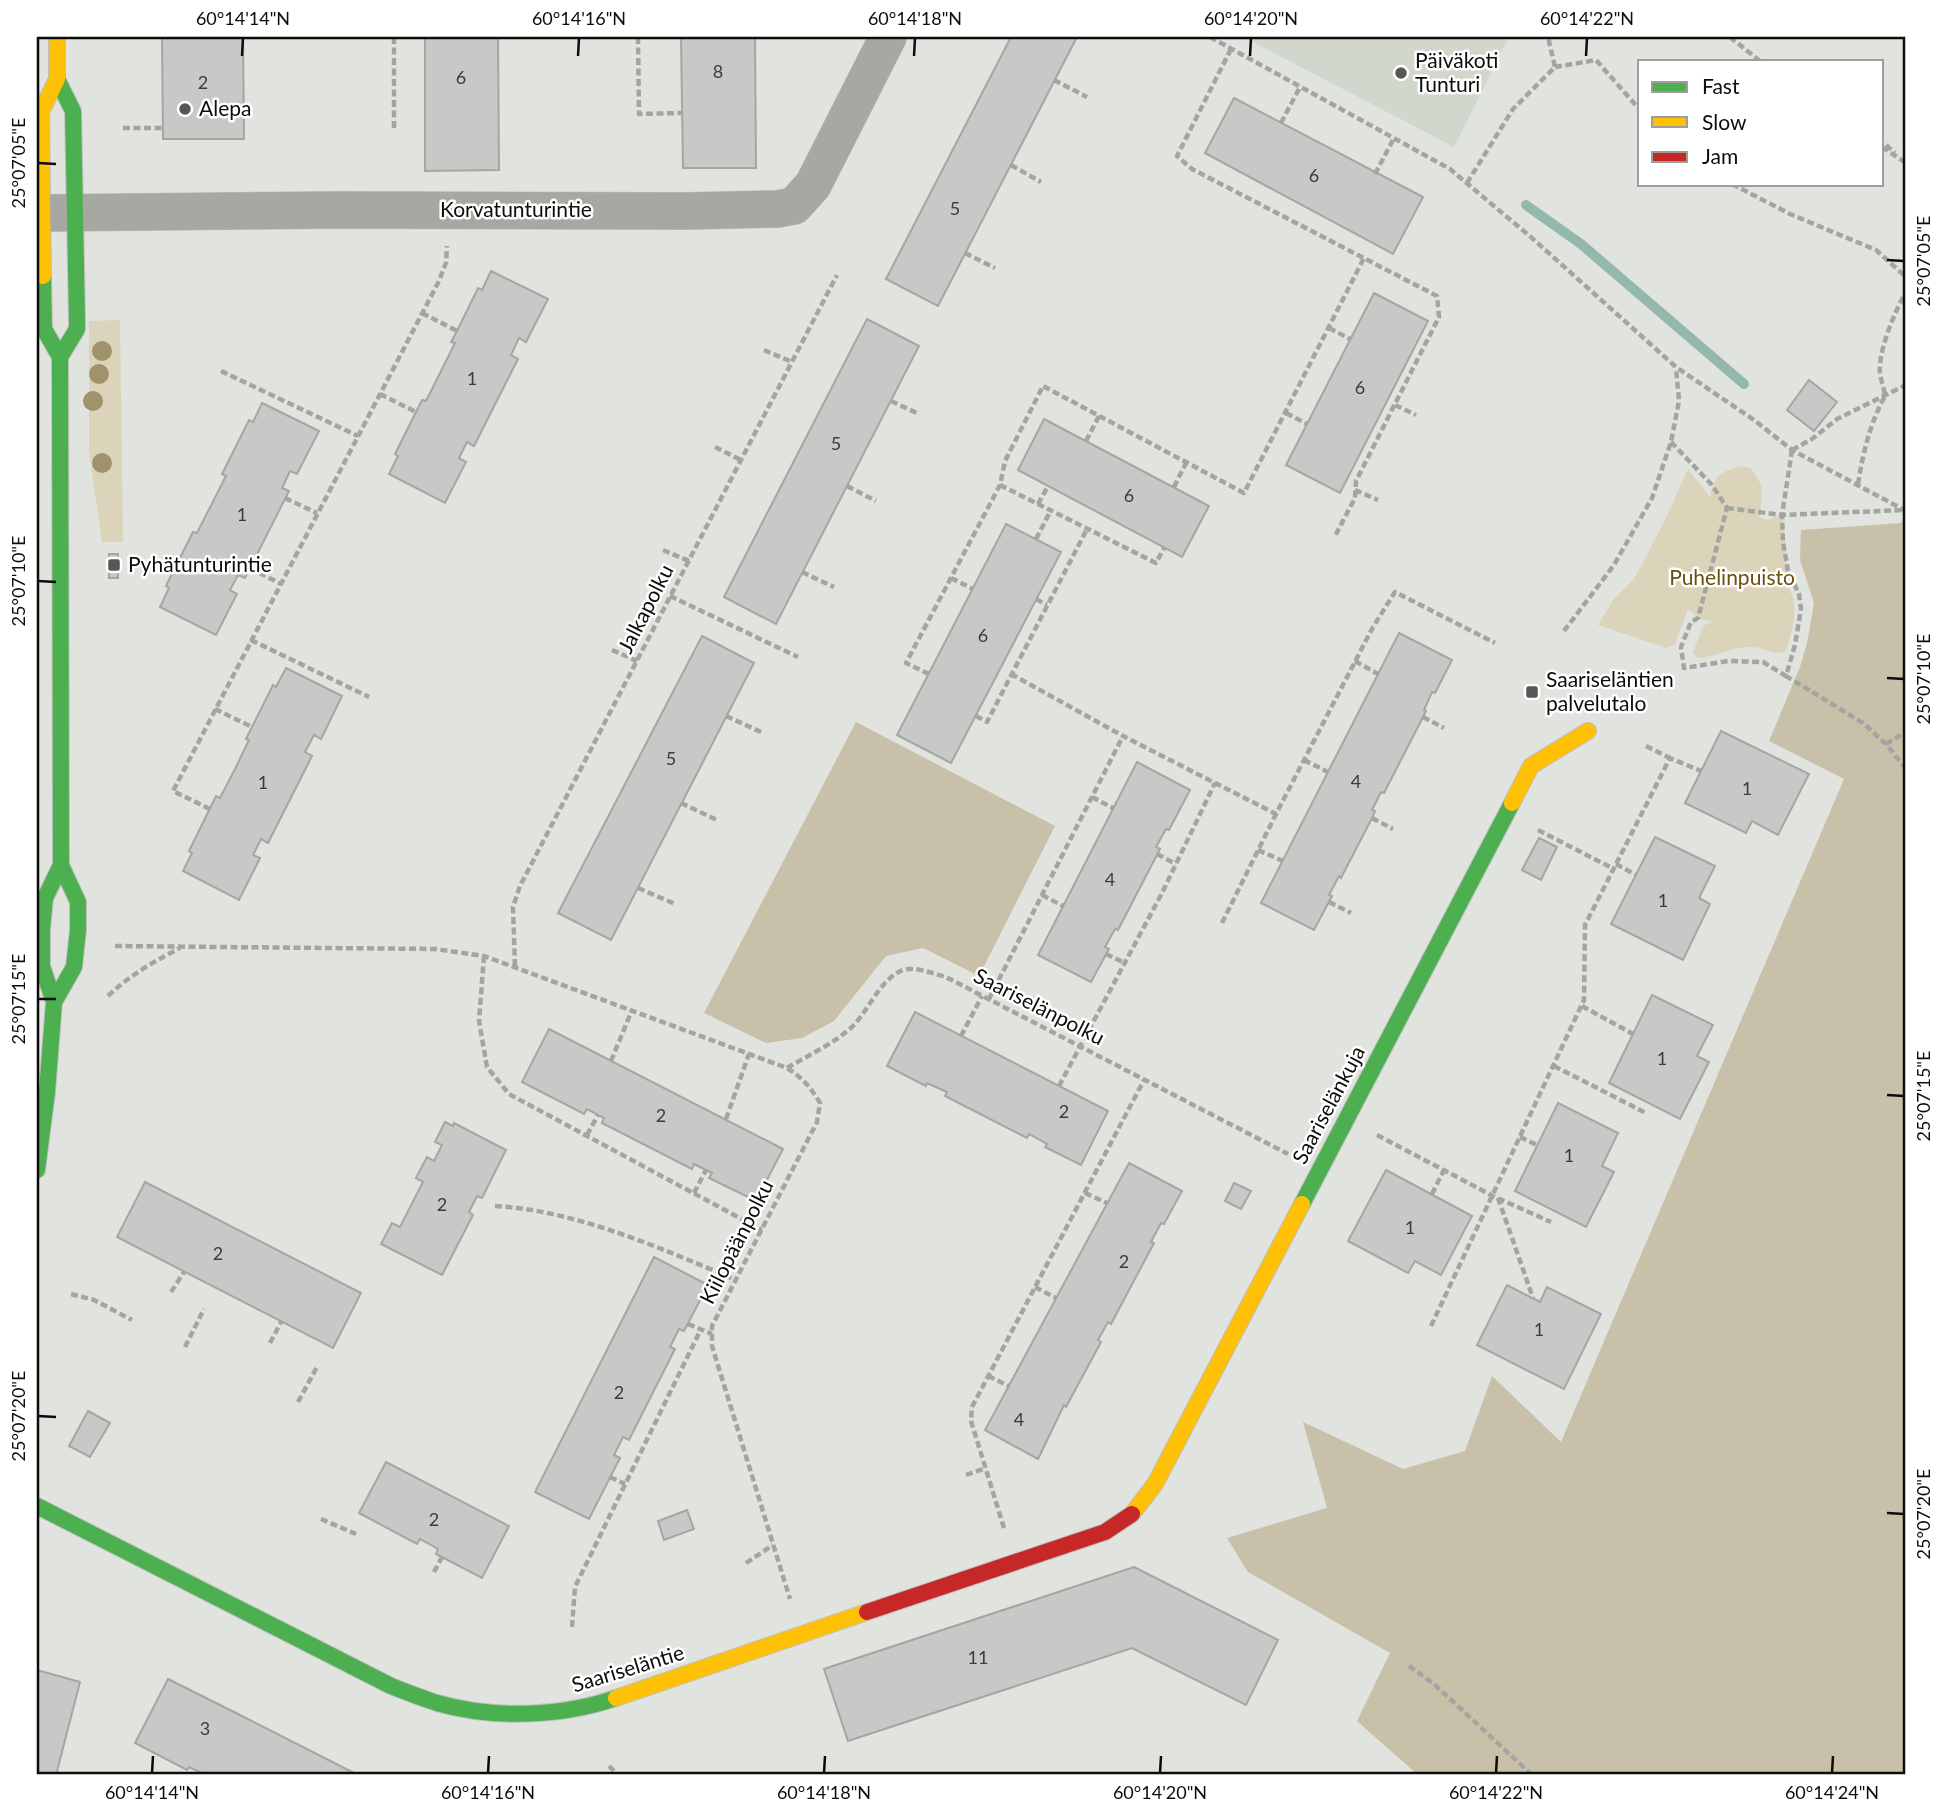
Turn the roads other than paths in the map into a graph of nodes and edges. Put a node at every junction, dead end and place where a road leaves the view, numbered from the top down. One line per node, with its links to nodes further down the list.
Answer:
1 (57, 37): 3 (street)
2 (888, 37): 4 (street, Korvatunturintie)
3 (57, 79): 4 (street); 4 (street)
4 (51, 213): 5 (street); 5 (street)
5 (60, 357): 7 (street)
6 (1588, 731): 11 (street, Saariselänkuja)
7 (61, 865): 8 (street); 8 (street)
8 (54, 1002): 9 (street)
9 (37, 1170)
10 (37, 1506): 11 (street, Saariseläntie)
11 (1128, 1520)

